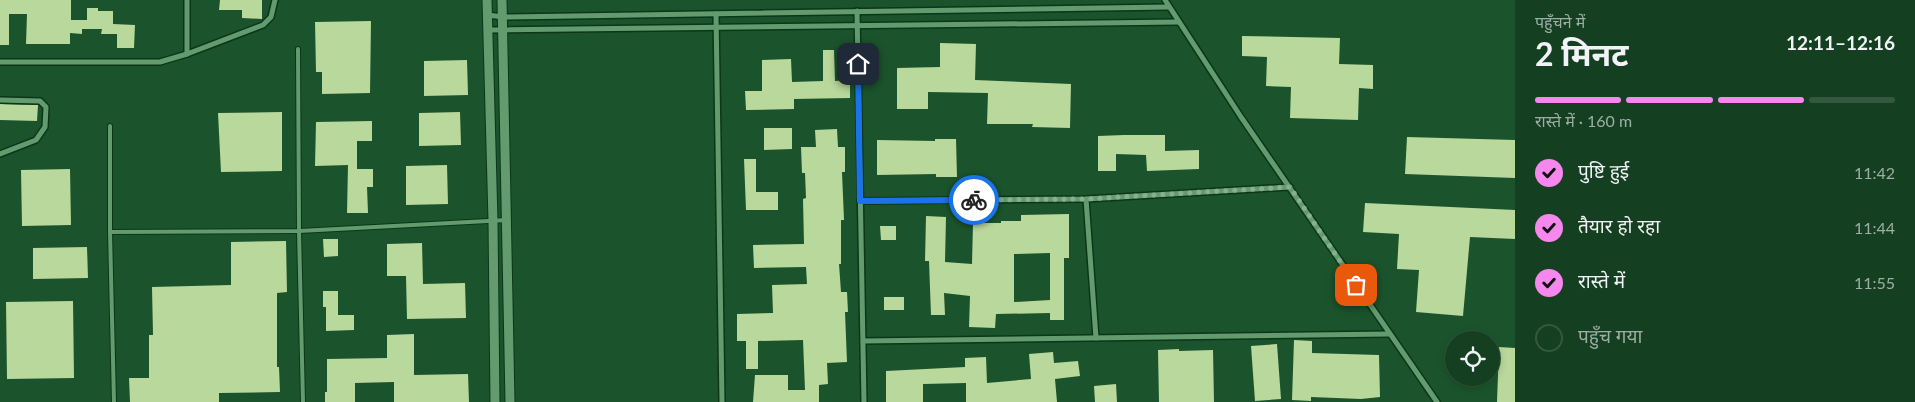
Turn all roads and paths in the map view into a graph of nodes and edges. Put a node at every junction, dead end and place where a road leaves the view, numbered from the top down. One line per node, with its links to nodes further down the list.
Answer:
1 (187, 0): 17 (street)
2 (275, 0): 17 (street)
3 (487, 0): 9 (street)
4 (502, 0): 10 (street)
5 (1165, 0): 6 (street)
6 (1169, 7): 7 (street); 11 (street)
7 (857, 11): 8 (street); 12 (street)
8 (716, 14): 10 (street); 13 (street)
9 (487, 15): 10 (street); 15 (street)
10 (504, 17): 14 (street)
11 (1179, 22): 12 (street); 22 (street)
12 (857, 25): 13 (street); 24 (street)
13 (716, 27): 14 (street); 36 (street)
14 (504, 29): 15 (street); 25 (street)
15 (486, 30): 26 (street)
16 (298, 49): 27 (lane)
17 (187, 54): 18 (street)
18 (0, 62)
19 (0, 100): 21 (street)
20 (110, 126): 28 (lane)
21 (0, 154)
22 (1290, 187): 23 (street); 29 (street)
23 (1086, 199): 24 (street); 30 (street)
24 (860, 201): 31 (street)
25 (507, 220): 26 (lane); 35 (street)
26 (494, 221): 27 (lane); 34 (street)
27 (299, 230): 28 (lane); 33 (lane)
28 (110, 232): 32 (lane)
29 (1390, 334): 30 (street); 38 (street)
30 (1096, 338): 31 (street)
31 (863, 341): 37 (street)
32 (114, 402)
33 (303, 402)
34 (496, 402)
35 (510, 402)
36 (722, 402)
37 (864, 402)
38 (1437, 402)

